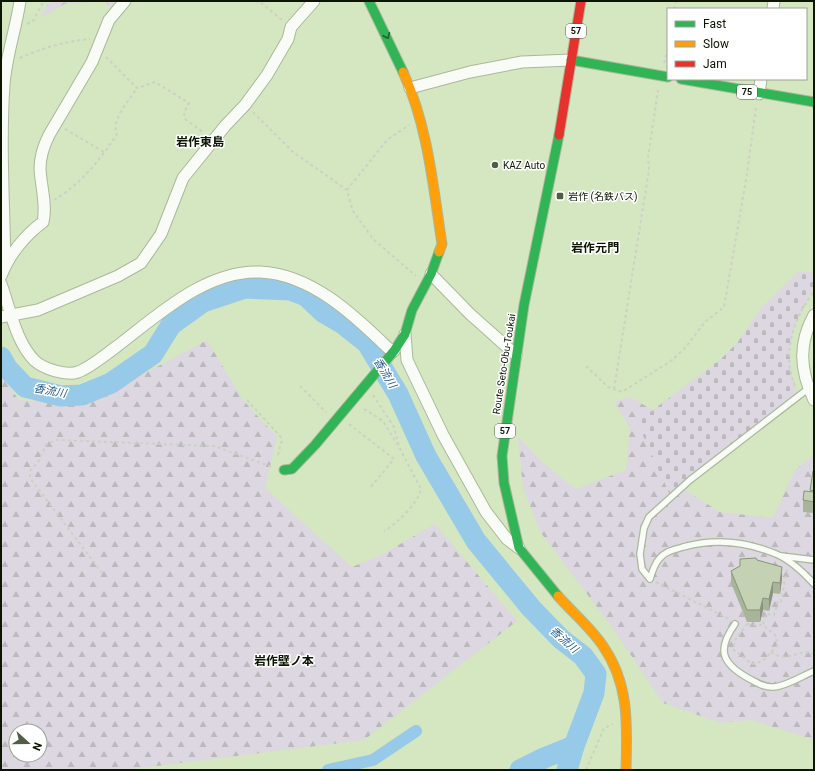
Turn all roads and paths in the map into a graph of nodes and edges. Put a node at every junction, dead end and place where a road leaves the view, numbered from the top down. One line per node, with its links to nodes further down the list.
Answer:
1 (20, 1): 9 (street)
2 (44, 1): 9 (path)
3 (125, 1): 10 (street)
4 (255, 1): 8 (path)
5 (314, 1): 8 (street)
6 (369, 1): 17 (main road, one-way to 17)
7 (581, 1): 11 (main road, Route Seto-Obu-Toukai / 57)
8 (291, 27): 20 (street)
9 (14, 32): 12 (street)
10 (101, 41): 12 (path); 16 (path); 22 (street)
11 (571, 60): 13 (main road); 17 (street); 35 (main road, Route Seto-Obu-Toukai / 57)
12 (6, 66): 27 (street)
13 (664, 76): 40 (path)
14 (686, 80): 18 (main road, 75)
15 (761, 80): 18 (street)
16 (137, 88): 23 (path); 24 (path)
17 (410, 88): 21 (main road)
18 (759, 94): 19 (main road, 75); 40 (path)
19 (814, 102)
20 (245, 105): 23 (street); 25 (path)
21 (421, 121): 25 (path); 29 (main road)
22 (55, 123): 24 (path); 26 (street)
23 (213, 140): 32 (street)
24 (105, 153): 26 (path)
25 (347, 190): 29 (path)
26 (45, 206): 27 (street)
27 (5, 264): 28 (street)
28 (1, 276)
29 (428, 278): 33 (main road); 35 (street)
30 (1, 284): 32 (street)
31 (814, 315): 39 (street)
32 (7, 316): 34 (street)
33 (405, 334): 34 (main road); 50 (street)
34 (392, 352): 37 (main road)
35 (516, 355): 50 (main road, Route Seto-Obu-Toukai / 57)
36 (586, 366): 40 (path)
37 (365, 385): 41 (main road); 45 (path)
38 (300, 386): 44 (path)
39 (809, 387): 43 (street); 55 (lane)
40 (614, 389)
41 (353, 398): 44 (main road); 45 (path)
42 (247, 400): 46 (path)
43 (814, 400)
44 (337, 419): 47 (main road); 48 (path)
45 (399, 447): 49 (path)
46 (274, 467): 47 (path); 54 (path)
47 (284, 470)
48 (370, 488)
49 (384, 531)
50 (519, 548): 65 (main road, Route Seto-Obu-Toukai / 57)
51 (779, 556): 52 (lane); 53 (lane); 55 (lane)
52 (814, 560)
53 (789, 562): 56 (lane); 58 (path)
54 (102, 573)
55 (650, 579): 57 (path)
56 (814, 584)
57 (736, 624): 59 (path); 62 (lane)
58 (763, 625): 59 (path); 60 (path)
59 (743, 629): 60 (path)
60 (771, 652): 61 (path)
61 (814, 655)
62 (814, 672)
63 (618, 722): 64 (path)
64 (586, 770)
65 (626, 770)

